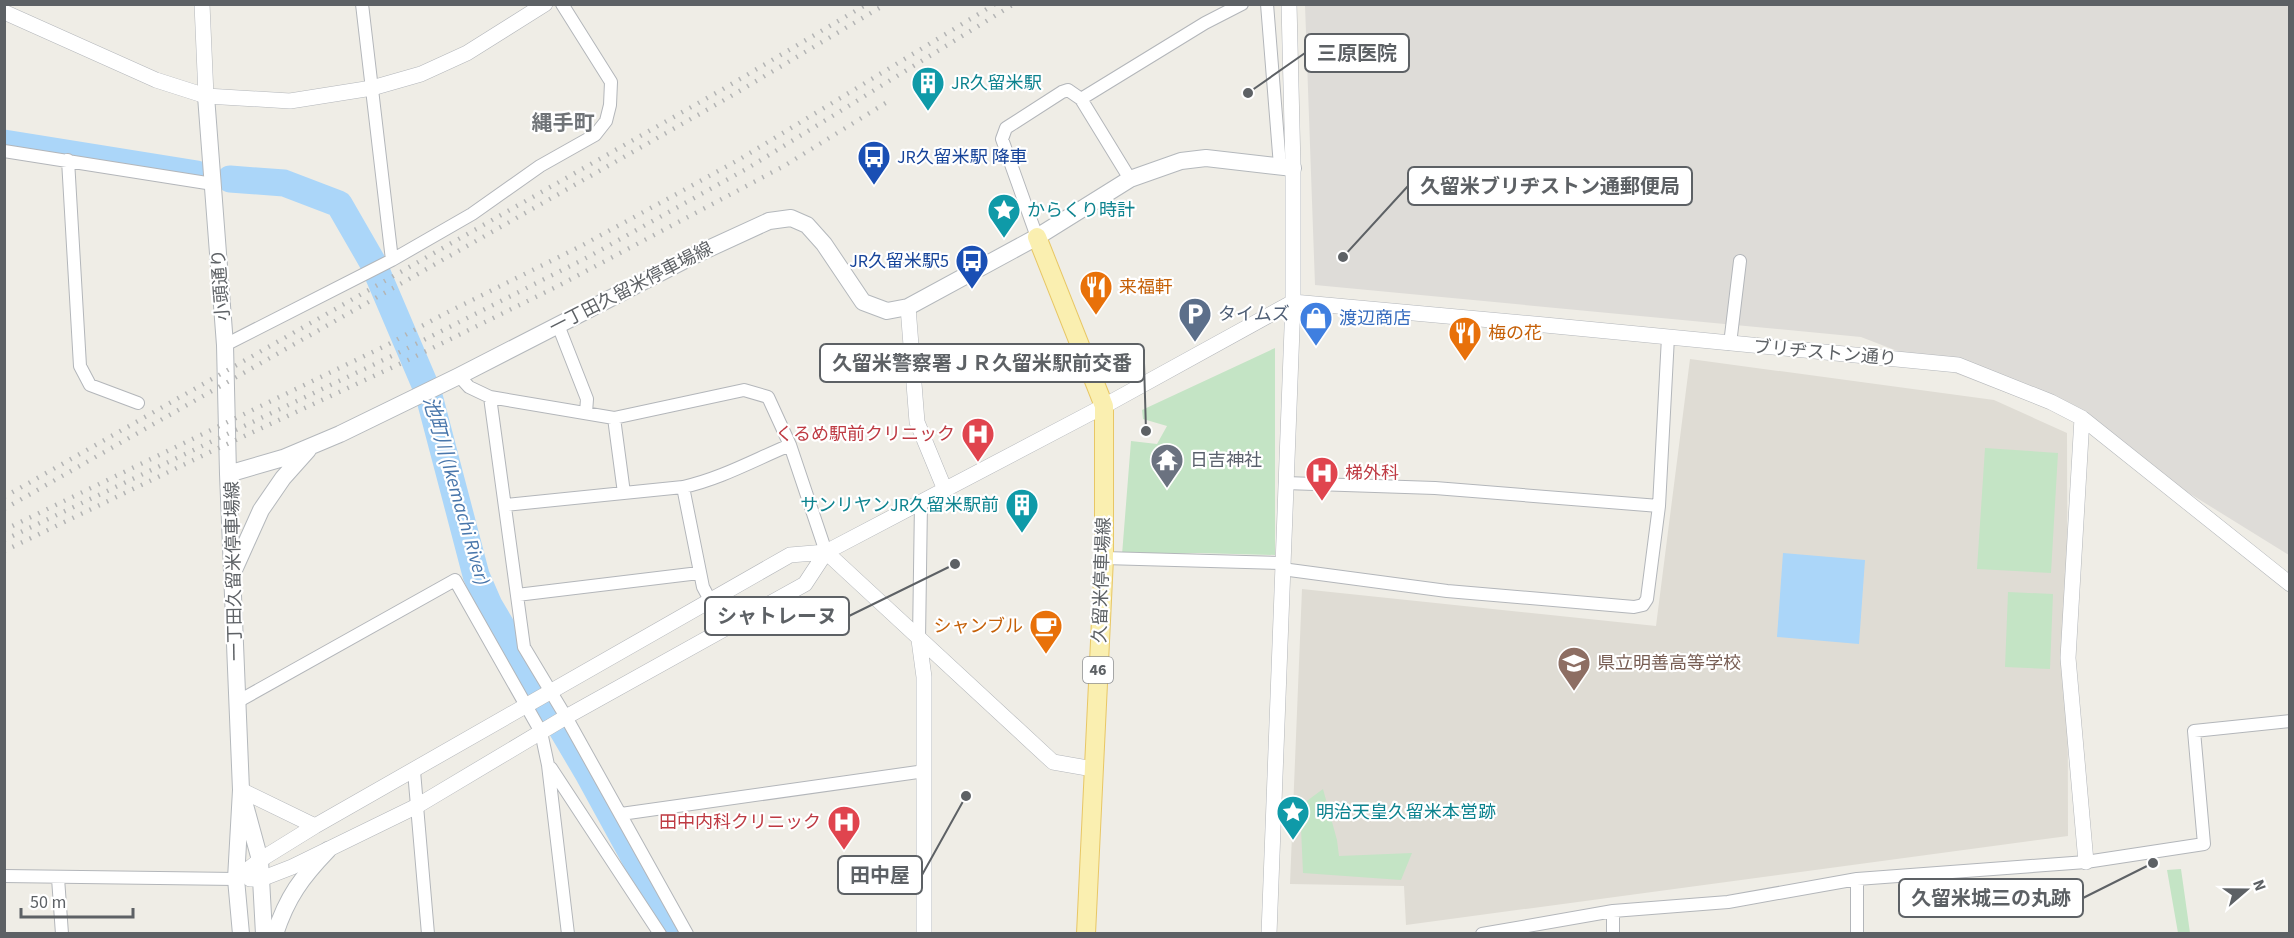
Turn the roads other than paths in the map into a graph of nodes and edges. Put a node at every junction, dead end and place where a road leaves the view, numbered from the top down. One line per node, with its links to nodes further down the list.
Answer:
1 (202, 4): 10 (street)
2 (363, 4): 9 (street)
3 (545, 4): 9 (street)
4 (562, 4): 18 (street)
5 (1242, 4): 11 (street)
6 (1267, 4): 14 (street)
7 (1289, 4): 14 (street)
8 (4, 12): 10 (street)
9 (372, 88): 10 (street); 18 (street)
10 (206, 96): 16 (main road, 小頭通り)
11 (1081, 99): 15 (street); 17 (street)
12 (4, 151): 13 (street)
13 (68, 160): 16 (street); 28 (street)
14 (1287, 167): 15 (main road, 一丁田久留米停車場線); 20 (street)
15 (1130, 179): 17 (main road, 一丁田久留米停車場線)
16 (213, 184): 25 (main road, 小頭通り)
17 (1037, 237): 21 (main road, 一丁田久留米停車場線); 29 (main road, 46)
18 (392, 260): 25 (street)
19 (1740, 261): 24 (street)
20 (1293, 302): 23 (street, ブリヂストン通り); 29 (street); 36 (street)
21 (908, 307): 22 (main road, 一丁田久留米停車場線); 38 (street)
22 (558, 326): 26 (main road, 一丁田久留米停車場線); 30 (street)
23 (1668, 337): 24 (street, ブリヂストン通り); 42 (street)
24 (1730, 344): 32 (street, ブリヂストン通り)
25 (225, 345): 35 (main road, 小頭通り)
26 (455, 378): 27 (street); 33 (main road, 一丁田久留米停車場線)
27 (490, 398): 30 (street); 41 (street)
28 (138, 403)
29 (1104, 406): 38 (street); 44 (main road, 久留米停車場線 / 46)
30 (586, 413): 31 (street)
31 (614, 418): 34 (street); 39 (street)
32 (2082, 418): 48 (street, ブリヂストン通り); 69 (street)
33 (313, 445): 35 (main road, 一丁田久留米停車場線); 46 (main road)
34 (790, 445): 37 (street); 43 (street)
35 (228, 474): 46 (main road, 一丁田久留米停車場線)
36 (1285, 483): 42 (street); 45 (street)
37 (683, 487): 39 (street); 47 (street)
38 (945, 490): 40 (street)
39 (624, 493): 41 (street)
40 (921, 502): 43 (street); 52 (street)
41 (505, 505): 49 (street)
42 (1659, 506): 45 (street)
43 (826, 552): 50 (street); 51 (street); 52 (street)
44 (1104, 558): 45 (street); 60 (main road, 久留米停車場線 / 46)
45 (1282, 566): 86 (street)
46 (232, 573): 54 (main road, 一丁田久留米停車場線)
47 (699, 573): 49 (street); 50 (street)
48 (2289, 584)
49 (517, 595): 53 (street)
50 (710, 600): 51 (street); 53 (street)
51 (725, 628): 56 (street)
52 (919, 640): 60 (street); 62 (street)
53 (551, 691): 55 (street); 56 (street)
54 (237, 702): 55 (street); 63 (main road, 一丁田久留米停車場線)
55 (528, 705): 58 (street); 61 (street)
56 (566, 717): 58 (street); 65 (street)
57 (2289, 721): 69 (street)
58 (542, 732): 59 (street); 64 (street)
59 (548, 765): 81 (street); 82 (street)
60 (1093, 769): 85 (main road, 久留米停車場線 / 46)
61 (414, 771): 64 (street); 66 (street)
62 (925, 771): 65 (street); 84 (street)
63 (242, 789): 66 (street); 68 (main road, 一丁田久留米停車場線); 72 (main road, 一丁田久留米停車場線)
64 (417, 806): 67 (street); 80 (street)
65 (621, 814): 83 (street)
66 (315, 826): 68 (street)
67 (328, 850): 73 (street); 79 (main road)
68 (260, 860): 72 (street); 73 (main road, 一丁田久留米停車場線)
69 (2086, 861): 74 (street)
70 (4, 876): 71 (street)
71 (58, 878): 72 (street); 76 (street)
72 (236, 879): 73 (street); 77 (main road, 一丁田久留米停車場線)
73 (261, 879): 78 (main road, 一丁田久留米停車場線)
74 (1857, 879): 75 (street); 89 (street)
75 (1613, 911): 87 (street); 88 (street)
76 (62, 933)
77 (241, 933)
78 (264, 933)
79 (275, 933)
80 (428, 933)
81 (568, 933)
82 (660, 933)
83 (687, 933)
84 (924, 933)
85 (1086, 933)
86 (1269, 933)
87 (1482, 933)
88 (1613, 933)
89 (1857, 933)

